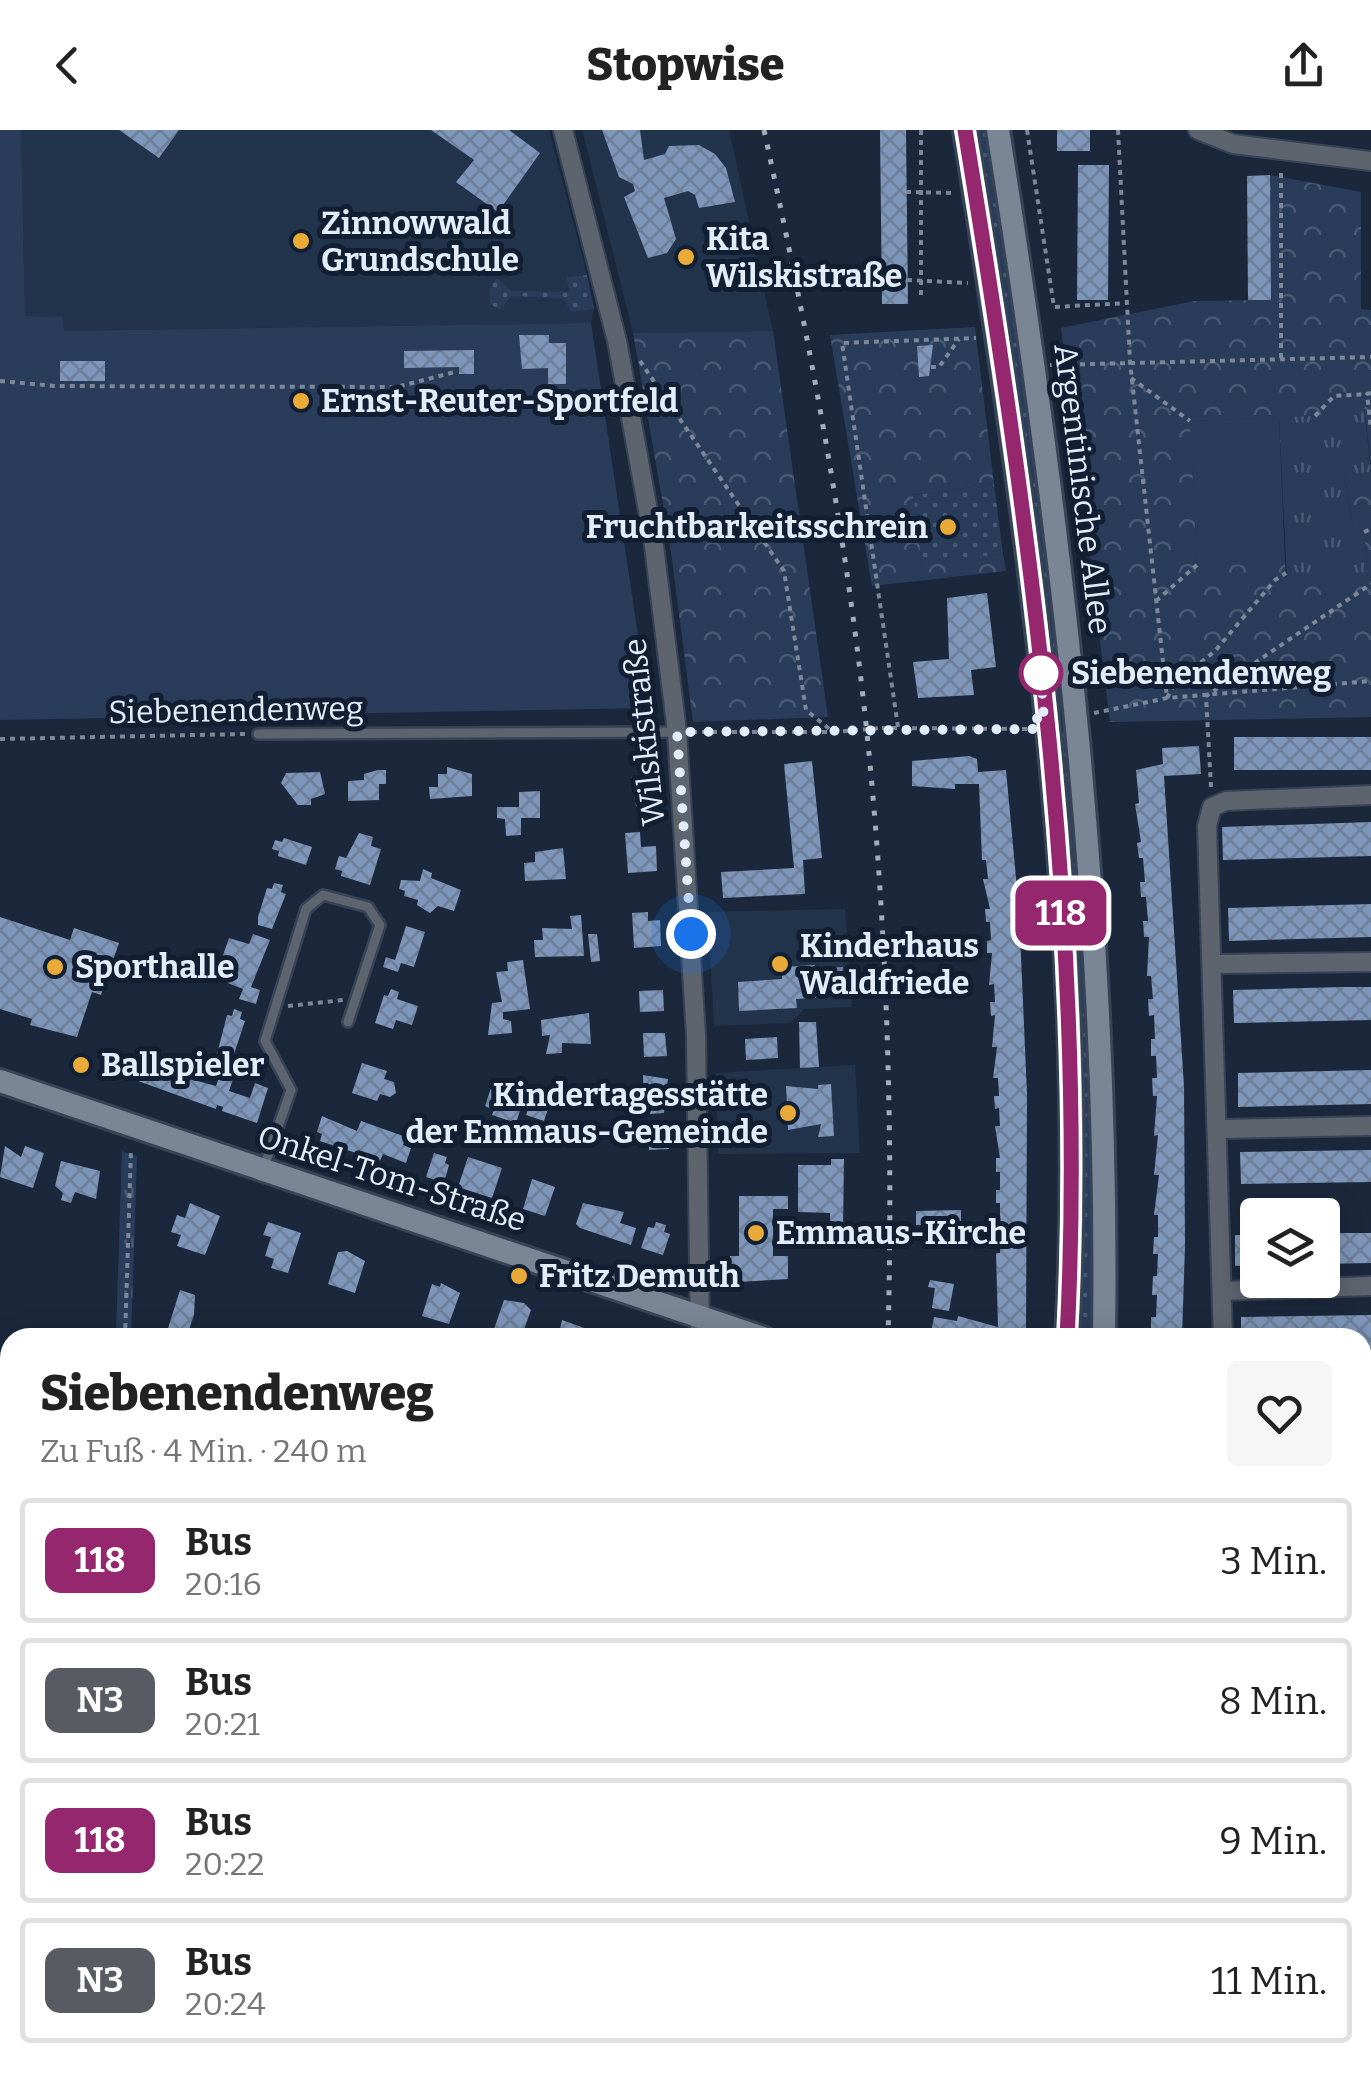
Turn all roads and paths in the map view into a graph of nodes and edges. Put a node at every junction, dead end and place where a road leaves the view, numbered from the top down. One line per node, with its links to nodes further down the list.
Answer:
1 (563, 130): 20 (street, Wilskistraße)
2 (920, 130): 11 (path)
3 (965, 130): 43 (main road, Argentinische Allee)
4 (998, 130): 24 (main road, Argentinische Allee)
5 (1027, 130): 17 (path)
6 (1118, 130): 17 (path)
7 (1198, 130): 8 (street)
8 (1281, 150): 9 (street); 22 (path)
9 (1371, 161)
10 (906, 192): 11 (path)
11 (921, 192): 12 (path); 14 (path)
12 (958, 194)
13 (908, 280): 14 (path)
14 (921, 281): 15 (path); 16 (path)
15 (972, 283)
16 (921, 296)
17 (1127, 303): 23 (path)
18 (981, 338): 19 (path)
19 (959, 339): 25 (path); 44 (path)
20 (617, 342): 45 (street, Wilskistraße); 46 (path)
21 (1371, 357): 22 (path)
22 (1281, 358): 23 (path)
23 (1130, 362): 24 (path); 27 (path)
24 (1036, 366): 66 (main road, Argentinische Allee)
25 (931, 367)
26 (455, 372): 28 (path)
27 (1132, 378): 31 (path); 38 (path)
28 (0, 382)
29 (1369, 393): 30 (path); 32 (path)
30 (1315, 416)
31 (1190, 421)
32 (1371, 429)
33 (1371, 529): 34 (path)
34 (1364, 532)
35 (1197, 565): 38 (path)
36 (1286, 574): 41 (path)
37 (1371, 584): 40 (path)
38 (1156, 601): 41 (path)
39 (1371, 681): 40 (path)
40 (1206, 696): 41 (path); 50 (path)
41 (1166, 698): 42 (path)
42 (1105, 714)
43 (1044, 722): 44 (path); 65 (main road, Argentinische Allee)
44 (898, 727): 46 (path, bridge)
45 (677, 732): 46 (path); 47 (lane, Siebenendenweg); 63 (street, Wilskistraße)
46 (833, 732)
47 (258, 734): 48 (path, Siebenendenweg)
48 (0, 740)
49 (1371, 794): 50 (street)
50 (1212, 807): 52 (street)
51 (1371, 962): 52 (street)
52 (1212, 964): 58 (street)
53 (357, 997): 54 (path); 54 (lane); 55 (lane)
54 (274, 1008): 60 (lane)
55 (348, 1022)
56 (0, 1082): 60 (main road, Onkel-Tom-Straße)
57 (1371, 1126): 58 (street)
58 (1220, 1129): 62 (street)
59 (131, 1150): 64 (path)
60 (263, 1170): 63 (main road, Onkel-Tom-Straße)
61 (1371, 1286): 62 (street)
62 (1222, 1291): 67 (street)
63 (700, 1326)
64 (125, 1328)
65 (1068, 1328)
66 (1104, 1328)
67 (1223, 1328)

